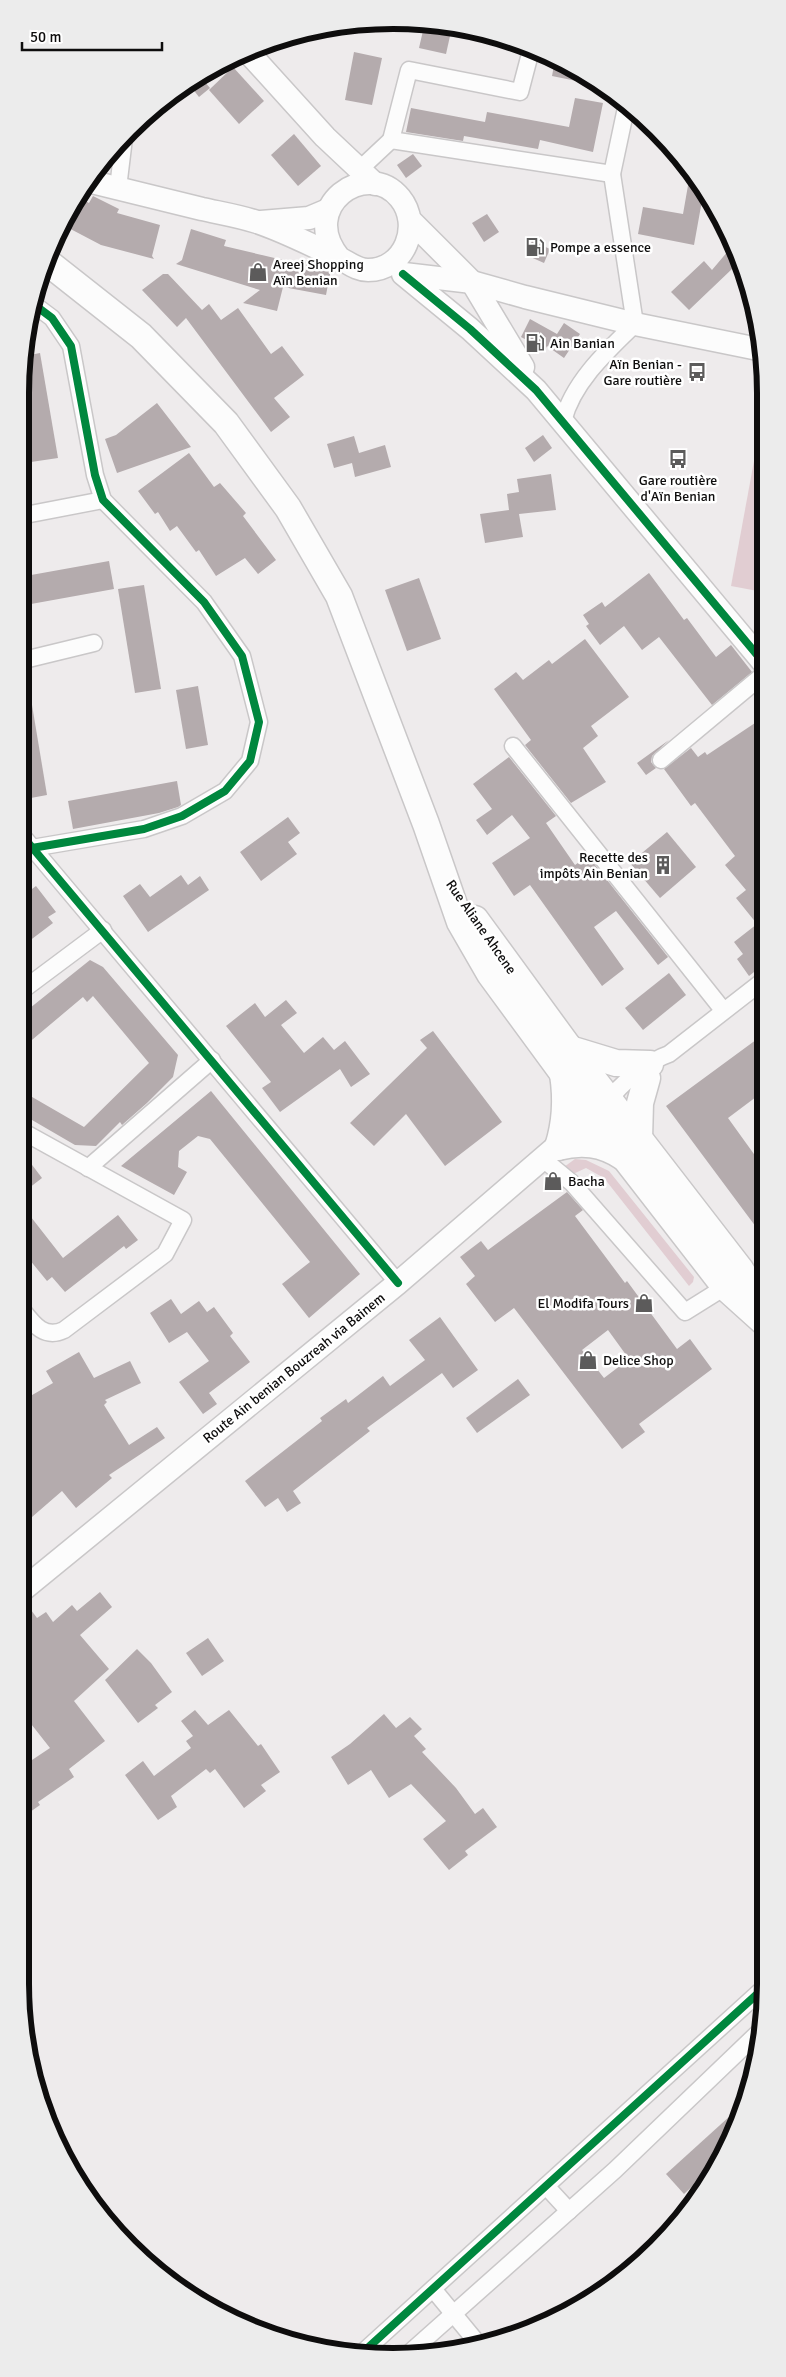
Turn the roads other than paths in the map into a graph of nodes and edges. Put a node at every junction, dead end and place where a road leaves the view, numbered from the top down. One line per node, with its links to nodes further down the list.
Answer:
1 (530, 55): 5 (street)
2 (253, 56): 4 (main road)
3 (625, 112): 7 (street)
4 (325, 137): 8 (main road); 11 (main road)
5 (391, 140): 7 (street); 8 (street)
6 (123, 149): 10 (street)
7 (612, 174): 20 (street)
8 (367, 176): 11 (main road); 12 (main road)
9 (96, 183): 10 (main road)
10 (118, 188): 13 (main road)
11 (330, 207): 13 (main road); 14 (main road)
12 (411, 221): 16 (main road); 18 (main road)
13 (258, 222): 14 (main road)
14 (340, 259): 16 (main road)
15 (52, 266): 34 (main road)
16 (368, 270): 17 (main road)
17 (403, 274): 18 (main road); 22 (main road)
18 (472, 282): 20 (main road); 22 (main road)
19 (39, 308): 24 (street)
20 (636, 324): 21 (main road); 23 (street)
21 (754, 348)
22 (536, 390): 23 (main road)
23 (563, 421): 27 (main road)
24 (103, 500): 25 (street); 33 (street)
25 (29, 514)
26 (94, 643): 28 (street)
27 (757, 654)
28 (29, 659)
29 (757, 681): 31 (street)
30 (513, 746): 38 (street)
31 (661, 760)
32 (29, 844): 33 (street)
33 (32, 848): 35 (street)
34 (442, 871): 39 (main road, Rue Aliane Ahcene); 42 (main road, Rue Aliane Ahcene)
35 (104, 930): 36 (street); 40 (street)
36 (29, 985)
37 (757, 985): 38 (street)
38 (723, 1010): 41 (street)
39 (570, 1049): 41 (main road); 43 (main road, Rue Aliane Ahcene)
40 (212, 1060): 47 (street); 48 (street)
41 (655, 1065): 43 (street); 45 (main road)
42 (563, 1074): 43 (main road, Rue Aliane Ahcene); 46 (main road)
43 (601, 1108): 45 (main road, Rue Aliane Ahcene); 46 (main road, Route Ain benian Bouzreah via Bainem)
44 (29, 1135): 47 (street)
45 (632, 1149): 46 (main road); 49 (main road, Rue Aliane Ahcene); 50 (main road, Rue Aliane Ahcene)
46 (550, 1153): 48 (main road, Route Ain benian Bouzreah via Bainem); 49 (street)
47 (88, 1168): 52 (street)
48 (398, 1283): 53 (main road, Route Ain benian Bouzreah via Bainem)
49 (725, 1286): 51 (main road, Rue Aliane Ahcene)
50 (757, 1296)
51 (757, 1316)
52 (29, 1317)
53 (29, 1585)
54 (757, 1995): 56 (street)
55 (753, 2038): 57 (street)
56 (546, 2186): 57 (street); 58 (street)
57 (570, 2211): 59 (street)
58 (433, 2289): 59 (street); 61 (street)
59 (454, 2314): 60 (street); 62 (street)
60 (474, 2339)
61 (369, 2347)
62 (416, 2347)

